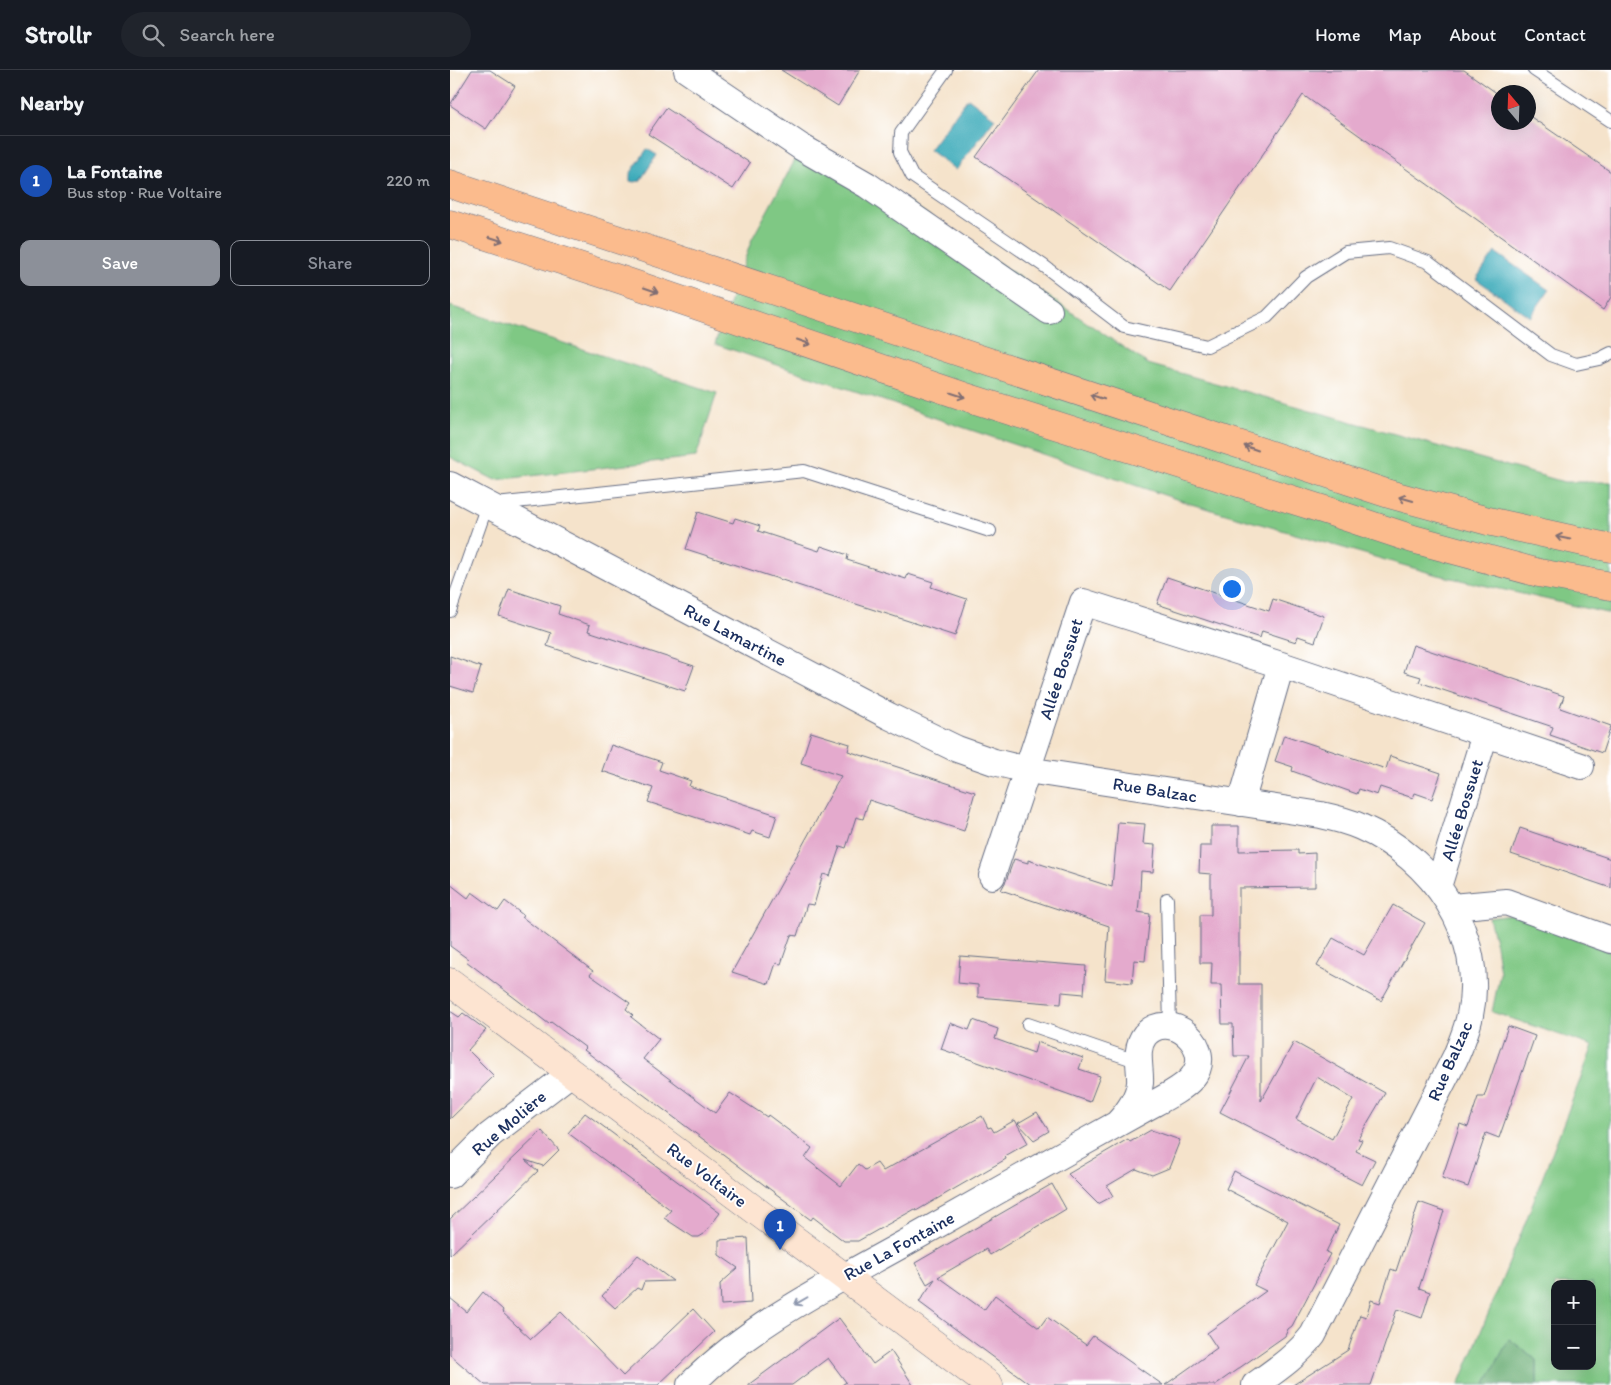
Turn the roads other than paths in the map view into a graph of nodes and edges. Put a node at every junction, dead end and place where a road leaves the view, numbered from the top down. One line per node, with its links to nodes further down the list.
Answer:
1 (687, 70): 7 (street)
2 (946, 70): 8 (lane)
3 (1534, 70): 4 (lane)
4 (1611, 121)
5 (450, 184): 12 (main road, one-way to 5)
6 (450, 224): 13 (main road, one-way to 13)
7 (1049, 311)
8 (1611, 353)
9 (450, 485): 10 (street, Rue Lamartine)
10 (487, 505): 11 (lane); 14 (lane); 18 (street, Rue Lamartine)
11 (990, 531)
12 (1611, 548)
13 (1611, 586)
14 (450, 611)
15 (1280, 665): 16 (street, Allée Bossuet); 18 (street, Allée Bossuet); 19 (street)
16 (1485, 734): 17 (street, Allée Bossuet); 21 (street, Allée Bossuet)
17 (1581, 766)
18 (1027, 770): 19 (street, Rue Balzac); 20 (street, Allée Bossuet)
19 (1241, 803): 21 (street, Rue Balzac)
20 (992, 876)
21 (1445, 897): 23 (street); 34 (street, Rue Balzac)
22 (1167, 899): 26 (lane)
23 (1611, 940)
24 (450, 982): 28 (street, Rue Voltaire)
25 (1028, 1024): 27 (lane)
26 (1170, 1027): 27 (street, Rue La Fontaine); 29 (street, Rue La Fontaine)
27 (1139, 1062): 29 (street, Rue La Fontaine)
28 (571, 1073): 30 (street, Rue Molière); 31 (street, Rue Voltaire)
29 (1118, 1123): 31 (street, Rue La Fontaine)
30 (450, 1175)
31 (843, 1277): 32 (street, Rue La Fontaine, one-way to 32); 33 (street, Rue Voltaire)
32 (690, 1385)
33 (989, 1385)
34 (1255, 1385)

